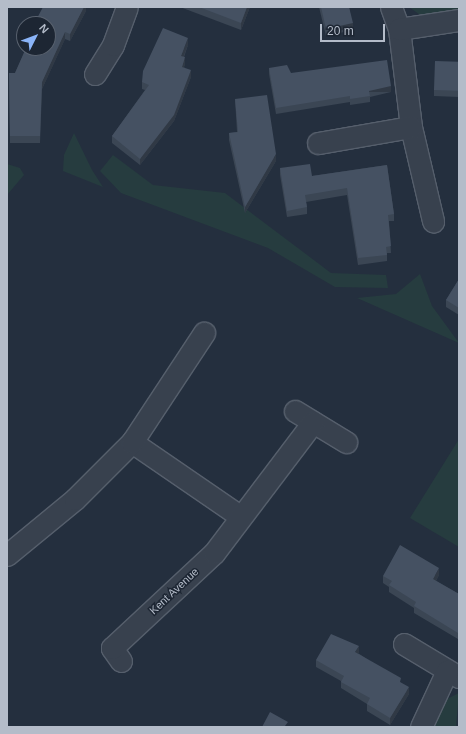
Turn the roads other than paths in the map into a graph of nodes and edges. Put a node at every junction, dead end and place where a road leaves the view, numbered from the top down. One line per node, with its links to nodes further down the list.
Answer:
1 (127, 7): 5 (street)
2 (391, 7): 4 (street)
3 (459, 20): 4 (street)
4 (399, 29): 6 (street)
5 (95, 74)
6 (411, 127): 7 (street); 8 (street)
7 (318, 143)
8 (433, 221)
9 (204, 334): 12 (street)
10 (295, 411): 11 (street)
11 (313, 422): 13 (street); 14 (street, Kent Avenue)
12 (132, 442): 14 (street); 15 (street)
13 (346, 442)
14 (241, 517): 17 (street, Kent Avenue)
15 (8, 553)
16 (404, 644): 18 (street)
17 (121, 661)
18 (453, 674): 19 (street)
19 (421, 727)

